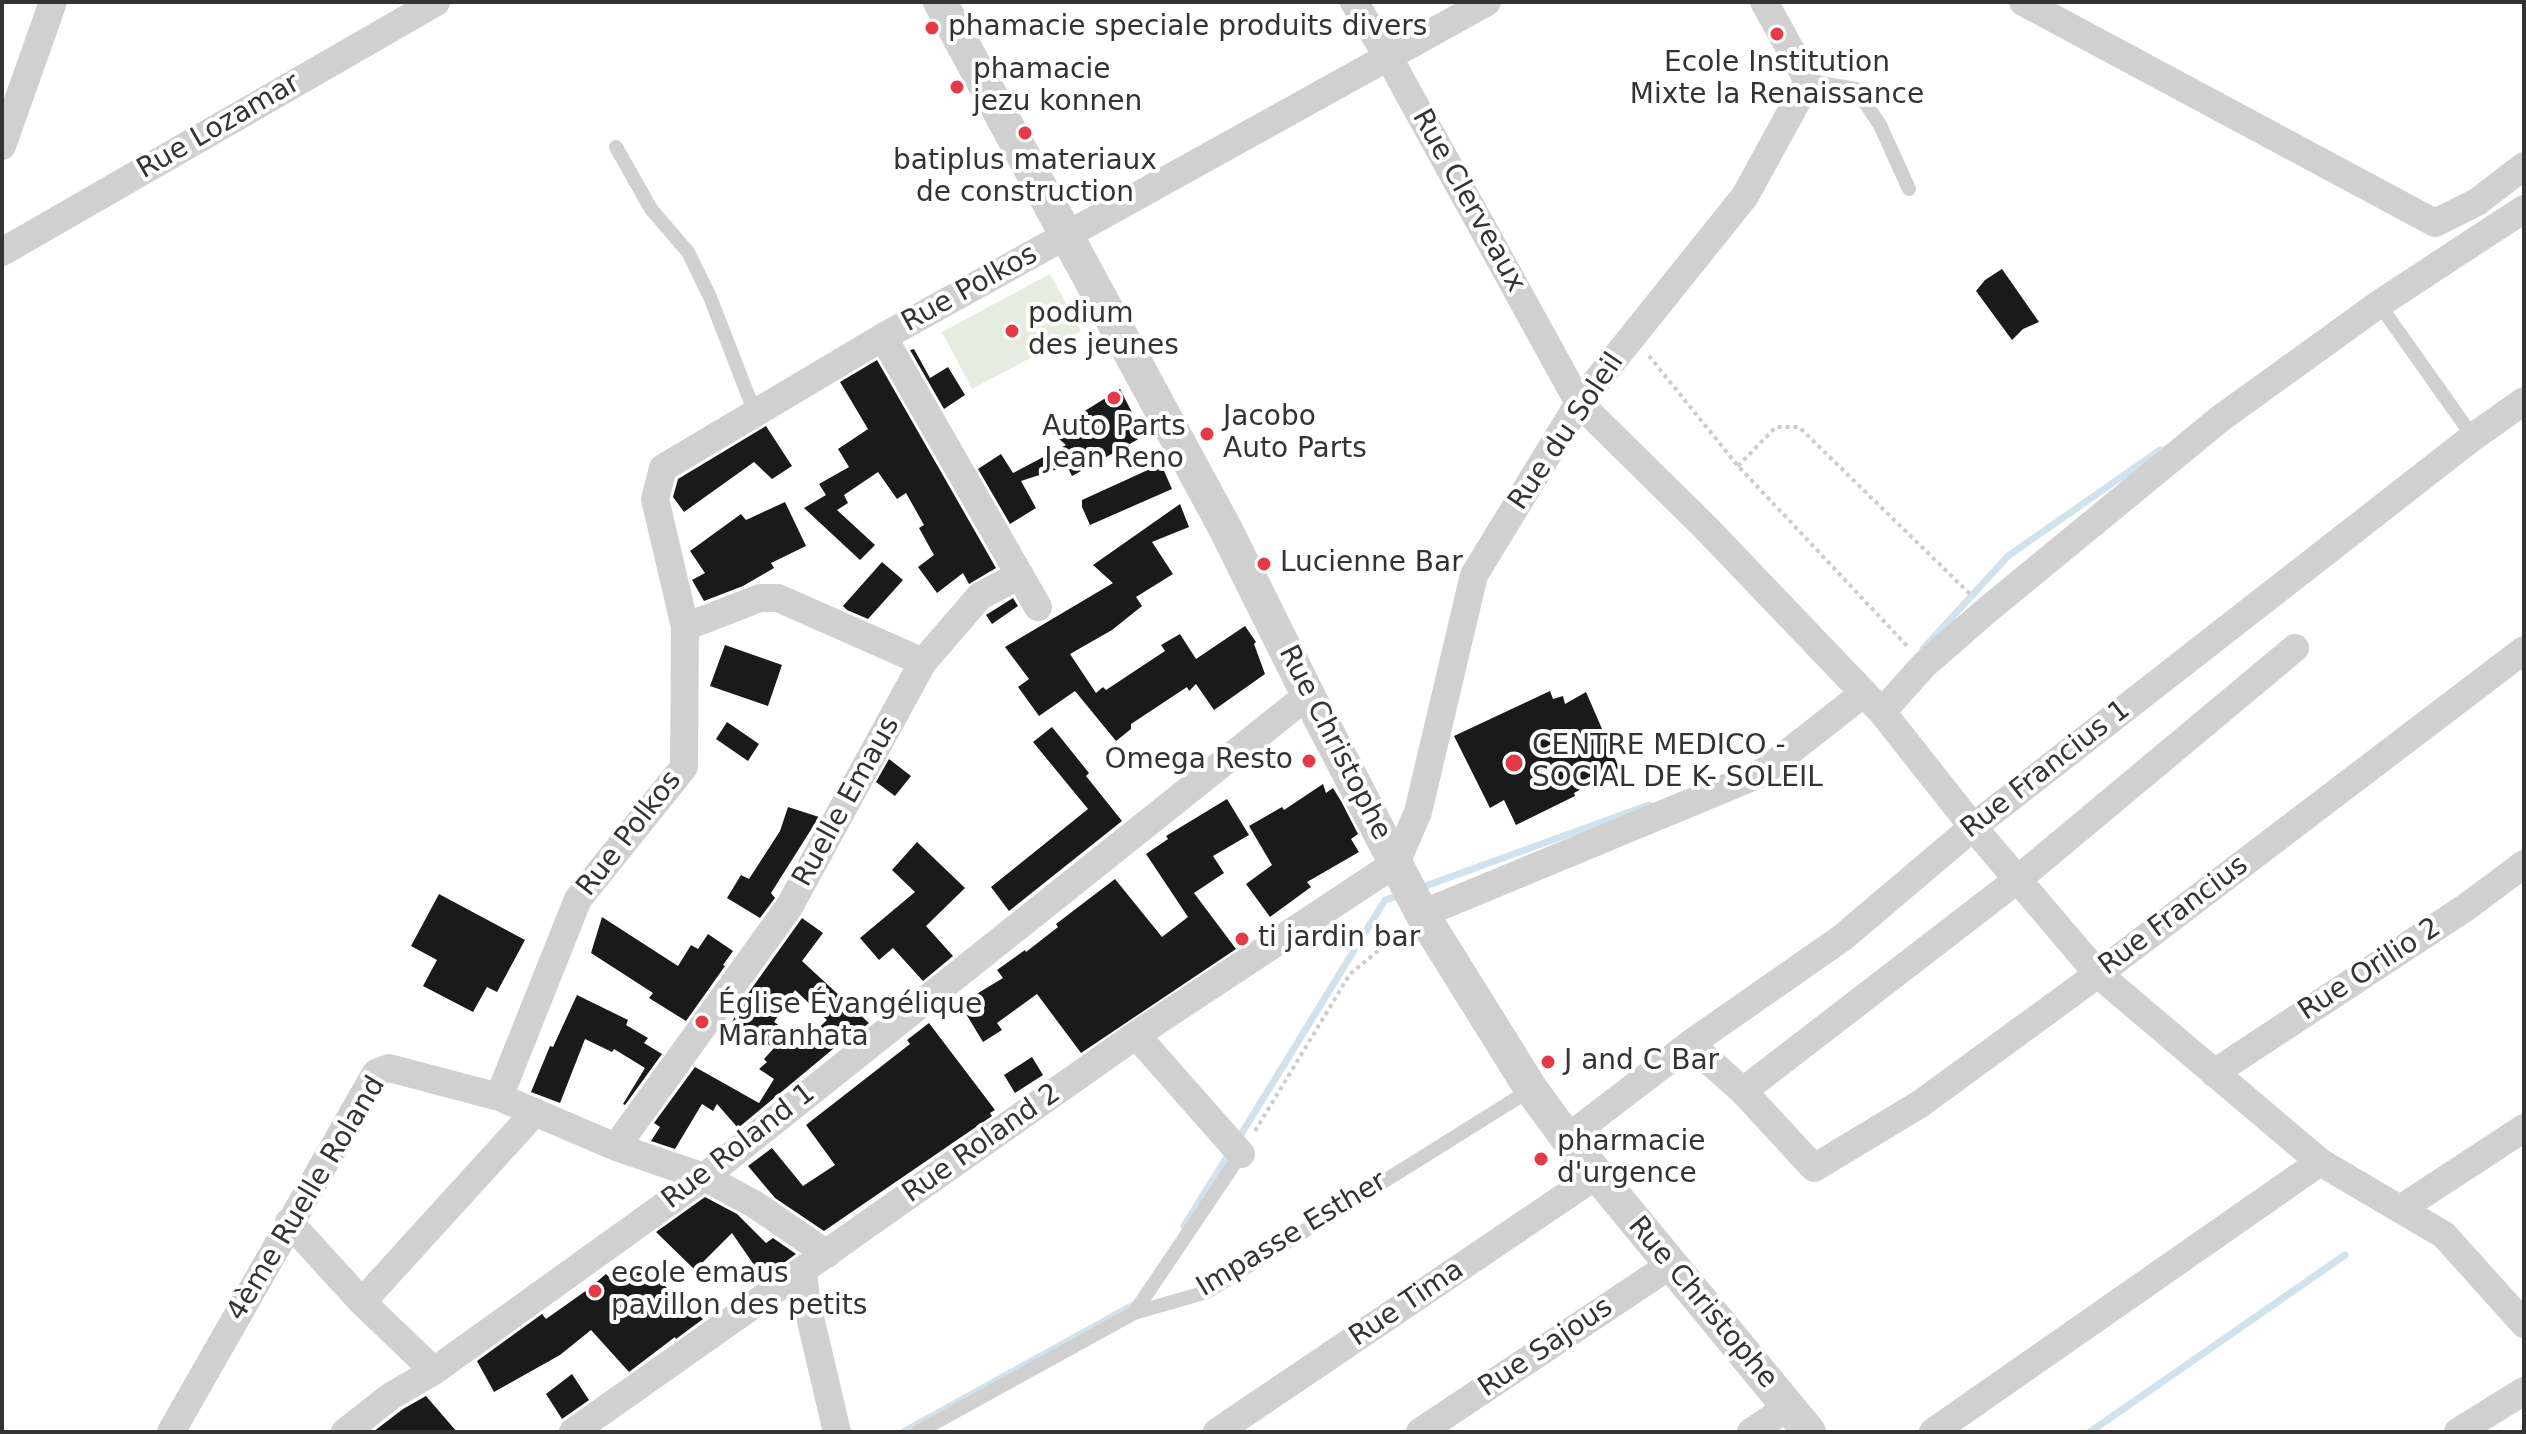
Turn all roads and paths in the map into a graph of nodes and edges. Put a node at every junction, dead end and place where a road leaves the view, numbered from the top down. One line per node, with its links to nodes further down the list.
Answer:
1 (53, 2): 10 (street)
2 (436, 2): 16 (street, Rue Lozamar)
3 (940, 2): 15 (street, Rue Christophe)
4 (1354, 2): 8 (street, Rue Clerveaux)
5 (1487, 2): 8 (street, Rue Polkos)
6 (1764, 2): 9 (street)
7 (2023, 2): 12 (street)
8 (1389, 58): 15 (street, Rue Polkos); 21 (street, Rue Clerveaux)
9 (1808, 81): 13 (lane); 18 (street, Rue du Soleil)
10 (2, 146)
11 (616, 147): 22 (lane)
12 (2524, 166)
13 (1909, 189)
14 (2524, 209): 17 (street)
15 (1067, 236): 19 (street, Rue Polkos); 33 (street, Rue Christophe)
16 (2, 252)
17 (2379, 304): 23 (lane); 34 (street)
18 (1632, 336): 21 (street, Rue du Soleil); 24 (path)
19 (883, 337): 22 (street, Rue Polkos); 25 (street)
20 (2524, 401): 23 (street, Rue Francius 1)
21 (1579, 403): 34 (street, Rue Clerveaux); 36 (street, Rue du Soleil)
22 (755, 413): 29 (street, Rue Polkos)
23 (2473, 437): 35 (street, Rue Francius 1)
24 (1738, 466): 26 (path); 28 (path)
25 (1020, 575): 27 (street); 32 (street, Ruelle Emaus)
26 (1957, 579)
27 (1038, 607)
28 (1888, 625)
29 (685, 627): 32 (street); 46 (street, Rue Polkos)
30 (2295, 648): 38 (street)
31 (2524, 650): 40 (street, Rue Francius)
32 (923, 662): 51 (street, Ruelle Emaus)
33 (1308, 695): 36 (street, Rue Christophe); 54 (street, Rue Roland 1)
34 (1873, 703): 35 (street, Rue Clerveaux); 39 (street)
35 (1973, 827): 38 (street, Rue Clerveaux); 42 (street, Rue Francius 1)
36 (1396, 863): 39 (street, Rue Christophe); 41 (street, Rue Roland 2)
37 (2524, 864): 43 (street, Rue Orilio 2)
38 (2017, 880): 40 (street, Rue Clerveaux); 45 (street)
39 (1422, 914): 44 (street, Rue Christophe); 50 (path)
40 (2098, 974): 43 (street, Rue Clerveaux); 45 (street, Rue Francius)
41 (1136, 1035): 50 (street); 57 (street, Rue Roland 2)
42 (1690, 1044): 45 (street); 49 (street, Rue Francius 1)
43 (2214, 1073): 52 (street, Rue Clerveaux)
44 (1531, 1089): 49 (street, Rue Christophe); 61 (lane, Impasse Esther)
45 (1743, 1091)
46 (499, 1097): 47 (street); 56 (street, 4ème Ruelle Roland)
47 (535, 1112): 51 (street); 60 (street)
48 (2524, 1128): 55 (street)
49 (1567, 1138): 53 (street, Rue Christophe)
50 (1232, 1144): 61 (lane)
51 (616, 1147): 54 (street)
52 (2320, 1162): 55 (street, Rue Clerveaux); 74 (street)
53 (1597, 1175): 58 (street, Rue Christophe); 71 (street, Rue Tima)
54 (704, 1177): 57 (street); 63 (street, Rue Roland 1)
55 (2402, 1208): 62 (street, Rue Clerveaux)
56 (289, 1222): 60 (street); 66 (street, 4ème Ruelle Roland)
57 (827, 1254): 59 (street, Rue Roland 2)
58 (1672, 1264): 65 (street, Rue Christophe); 72 (street, Rue Sajous)
59 (803, 1271): 68 (street, Rue Roland 2); 69 (street)
60 (362, 1302): 63 (street)
61 (1134, 1313): 70 (lane, Impasse Esther)
62 (2524, 1324)
63 (434, 1371): 67 (street, Rue Roland 1)
64 (2524, 1391): 75 (street)
65 (1799, 1419): 73 (street)
66 (171, 1432)
67 (345, 1432)
68 (573, 1432)
69 (837, 1432)
70 (918, 1432)
71 (1217, 1432)
72 (1420, 1432)
73 (1751, 1432)
74 (1933, 1432)
75 (2458, 1432)

